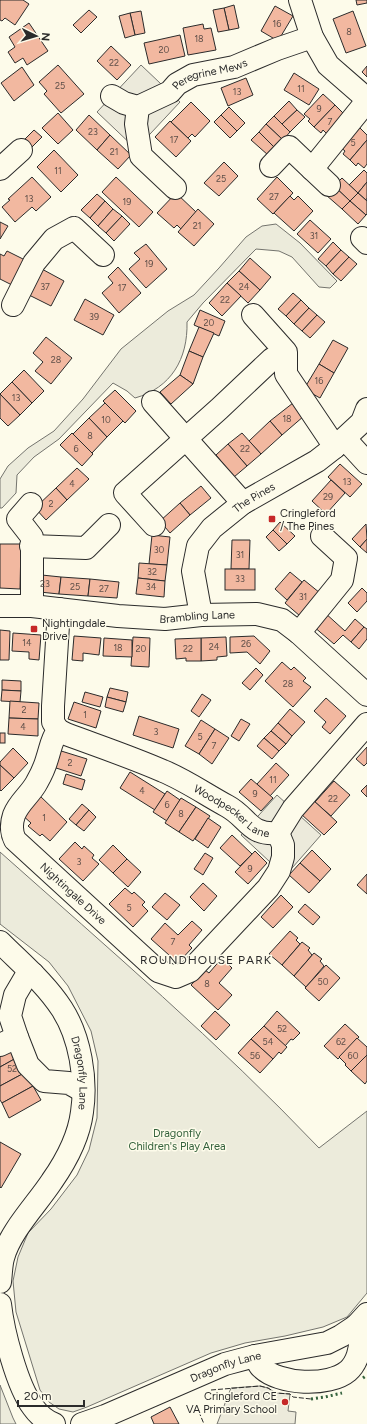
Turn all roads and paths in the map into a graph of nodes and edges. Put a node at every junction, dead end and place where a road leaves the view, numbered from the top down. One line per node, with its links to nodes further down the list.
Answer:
1 (300, 0): 2 (street)
2 (312, 37): 4 (street); 5 (street, Peregrine Mews)
3 (112, 96): 5 (street)
4 (367, 100): 9 (street)
5 (138, 107): 11 (street)
6 (21, 150): 8 (street)
7 (271, 166): 9 (street)
8 (0, 169)
9 (312, 169): 10 (street)
10 (329, 185)
11 (175, 188)
12 (103, 255): 13 (street)
13 (13, 305)
14 (253, 316): 19 (street)
15 (272, 359): 18 (street)
16 (153, 402): 18 (street)
17 (367, 409): 19 (street, The Pines)
18 (186, 438): 22 (street); 24 (street)
19 (340, 443): 20 (street); 22 (street, The Pines)
20 (367, 463)
21 (31, 504): 26 (street)
22 (243, 504): 30 (street, The Pines)
23 (109, 525): 26 (street)
24 (154, 525)
25 (322, 536): 31 (street)
26 (31, 546): 28 (street)
27 (0, 606): 28 (street, Brambling Lane)
28 (32, 606): 29 (street, Brambling Lane)
29 (59, 609): 30 (street, Brambling Lane); 34 (street)
30 (201, 615): 31 (street, Brambling Lane)
31 (299, 632): 32 (street, Brambling Lane)
32 (367, 695)
33 (367, 724): 35 (street, Woodpecker Lane)
34 (58, 730): 35 (street, Woodpecker Lane); 35 (street, Nightingale Drive)
35 (278, 833)
36 (0, 942): 37 (street, Dragonfly Lane)
37 (33, 974): 38 (street); 39 (street, Dragonfly Lane)
38 (8, 1041): 39 (street)
39 (83, 1091): 40 (street, Dragonfly Lane)
40 (0, 1275)
41 (0, 1304): 44 (street)
42 (361, 1320): 43 (street, Dragonfly Lane); 43 (street)
43 (255, 1356): 45 (street, Dragonfly Lane)
44 (51, 1424)
45 (82, 1424)

